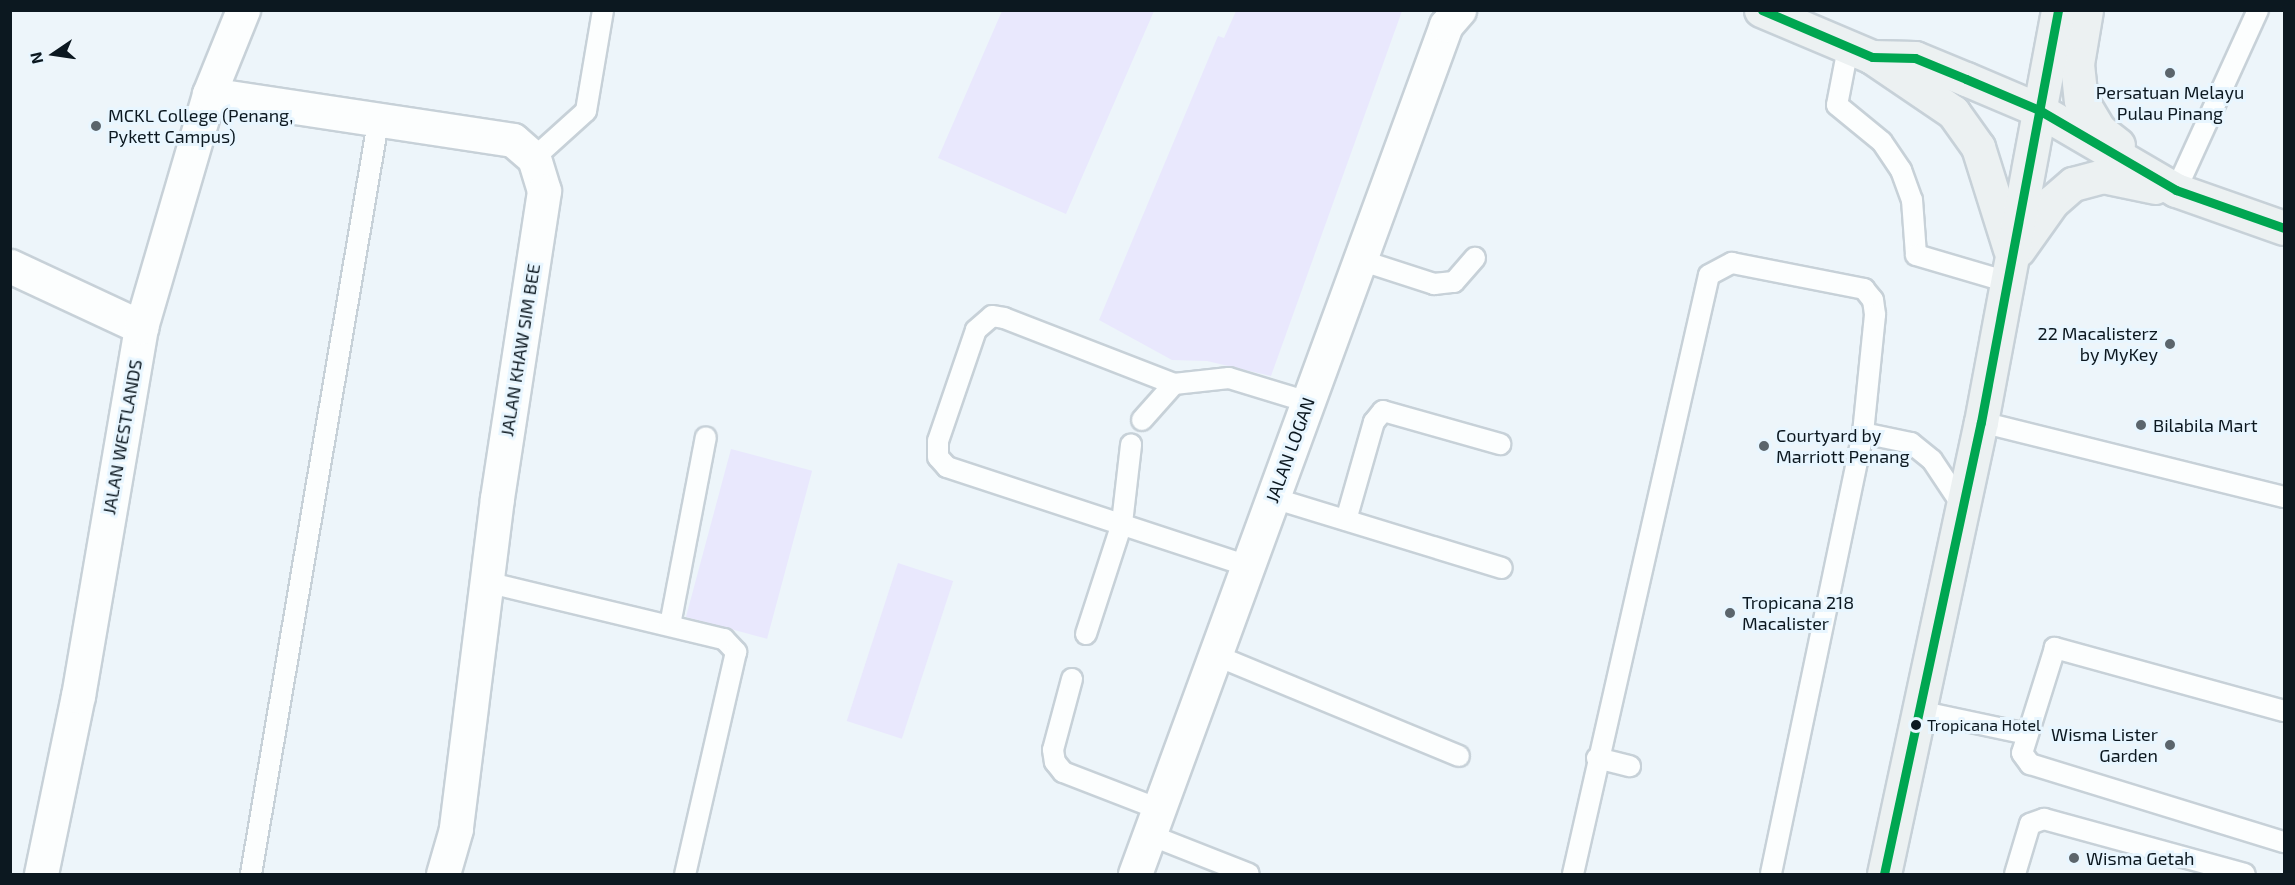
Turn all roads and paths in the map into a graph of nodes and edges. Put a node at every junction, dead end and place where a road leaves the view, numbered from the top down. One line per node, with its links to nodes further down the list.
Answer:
1 (243, 10): 9 (street, JALAN WESTLANDS)
2 (603, 10): 12 (lane)
3 (1761, 10): 8 (main road)
4 (2058, 10): 10 (main road)
5 (2086, 10): 13 (main road)
6 (2258, 10): 13 (lane)
7 (1450, 15): 16 (street, JALAN LOGAN)
8 (1860, 52): 10 (main road); 18 (main road); 18 (lane)
9 (209, 94): 11 (street); 19 (street, JALAN WESTLANDS)
10 (2039, 110): 13 (main road); 18 (main road)
11 (378, 122): 12 (street); 49 (lane)
12 (534, 158): 35 (street, JALAN KHAW SIM BEE)
13 (2176, 190): 14 (main road); 18 (main road)
14 (2284, 228)
15 (1475, 258): 16 (lane)
16 (1360, 260): 21 (street, JALAN LOGAN)
17 (10, 266): 19 (street)
18 (2010, 271): 23 (main road)
19 (141, 327): 48 (street, JALAN WESTLANDS)
20 (1174, 384): 21 (lane); 22 (lane); 32 (lane)
21 (1308, 402): 29 (street, JALAN LOGAN)
22 (1142, 420)
23 (1981, 422): 28 (lane); 30 (main road)
24 (1863, 433): 30 (lane); 44 (lane); 55 (lane)
25 (706, 437): 36 (lane)
26 (1500, 444): 31 (lane)
27 (1131, 445): 32 (lane)
28 (2284, 497)
29 (1273, 498): 31 (lane); 33 (street, JALAN LOGAN)
30 (1962, 505): 40 (main road)
31 (1346, 520): 34 (lane)
32 (1122, 523): 33 (lane); 37 (lane)
33 (1248, 566): 38 (street, JALAN LOGAN)
34 (1502, 568)
35 (486, 582): 36 (lane); 50 (street, JALAN KHAW SIM BEE)
36 (670, 625): 51 (lane)
37 (1086, 634)
38 (1215, 655): 43 (lane); 46 (street, JALAN LOGAN)
39 (1072, 678): 46 (lane)
40 (1919, 711): 42 (lane); 56 (main road)
41 (2284, 711): 42 (lane)
42 (2027, 734): 47 (lane)
43 (1459, 756)
44 (1597, 758): 45 (lane); 54 (lane)
45 (1630, 766)
46 (1155, 822): 52 (street, JALAN LOGAN); 53 (lane)
47 (2284, 842)
48 (41, 874)
49 (252, 874)
50 (443, 874)
51 (685, 874)
52 (1135, 874)
53 (1249, 874)
54 (1573, 874)
55 (1771, 874)
56 (1884, 874)
57 (2015, 874): 58 (lane)
58 (2245, 874)

